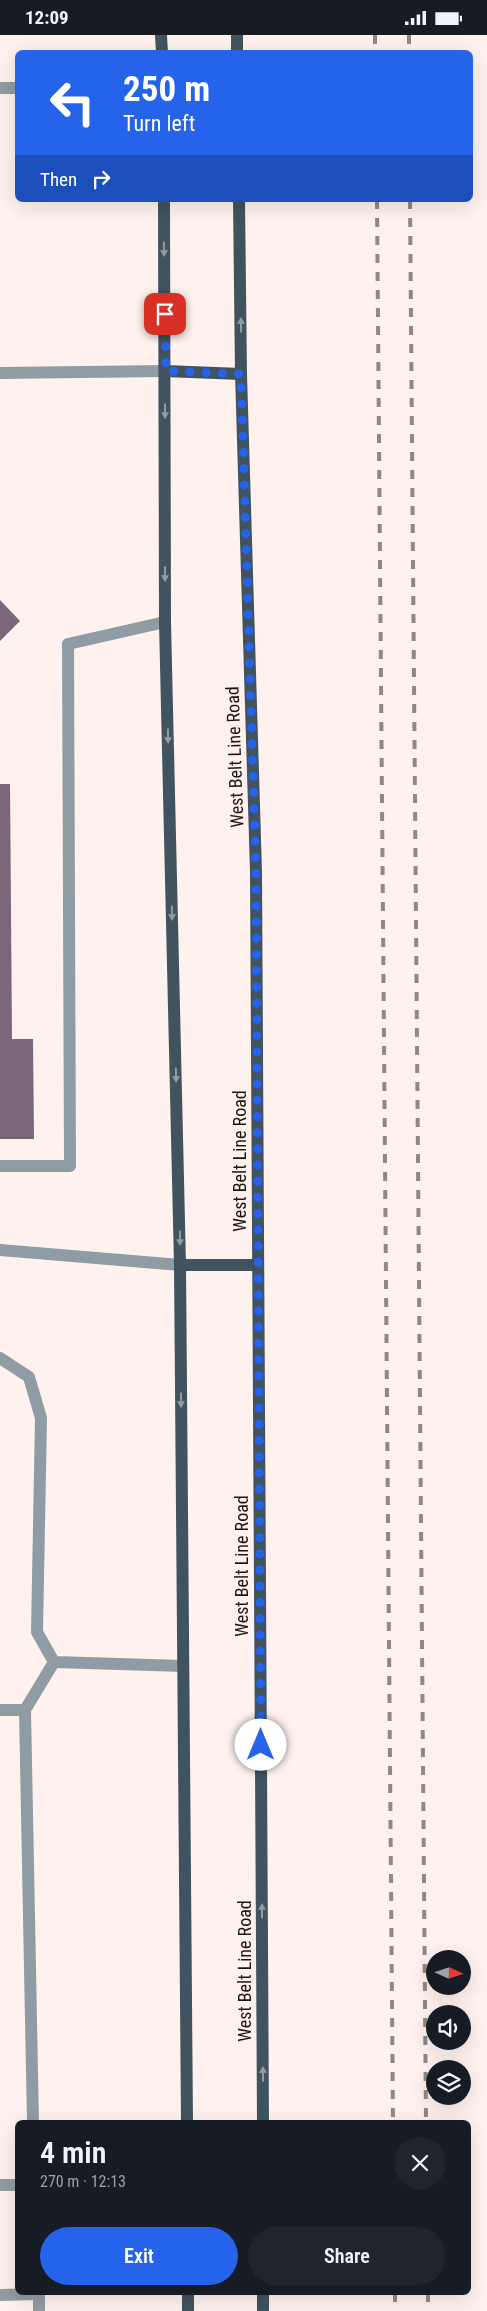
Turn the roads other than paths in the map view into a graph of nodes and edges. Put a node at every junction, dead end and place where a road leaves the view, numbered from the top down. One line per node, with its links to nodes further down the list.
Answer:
1 (162, 35): 3 (main road)
2 (237, 35): 4 (main road)
3 (162, 50)
4 (237, 50)
5 (0, 88): 6 (lane)
6 (15, 88)
7 (164, 202): 9 (main road, one-way to 9)
8 (239, 202): 11 (main road, West Belt Line Road, one-way to 8)
9 (166, 371): 10 (lane); 11 (main road); 12 (main road, one-way to 12)
10 (0, 373)
11 (241, 374): 16 (main road, West Belt Line Road)
12 (165, 621): 13 (lane); 15 (main road, one-way to 15)
13 (0, 1166)
14 (0, 1249): 15 (lane)
15 (180, 1265): 16 (main road); 19 (main road, one-way to 19)
16 (257, 1265): 24 (main road, West Belt Line Road, one-way to 16)
17 (0, 1358): 18 (lane)
18 (54, 1663): 19 (lane); 21 (lane)
19 (183, 1666): 23 (main road)
20 (0, 1710): 21 (lane)
21 (25, 1710): 22 (lane)
22 (33, 2120)
23 (187, 2120)
24 (263, 2120)
25 (0, 2185): 26 (lane)
26 (15, 2185)
27 (15, 2294): 28 (lane)
28 (0, 2295)
29 (39, 2295): 32 (lane)
30 (188, 2295): 33 (main road)
31 (263, 2295): 34 (main road)
32 (39, 2311)
33 (188, 2311)
34 (262, 2311)

